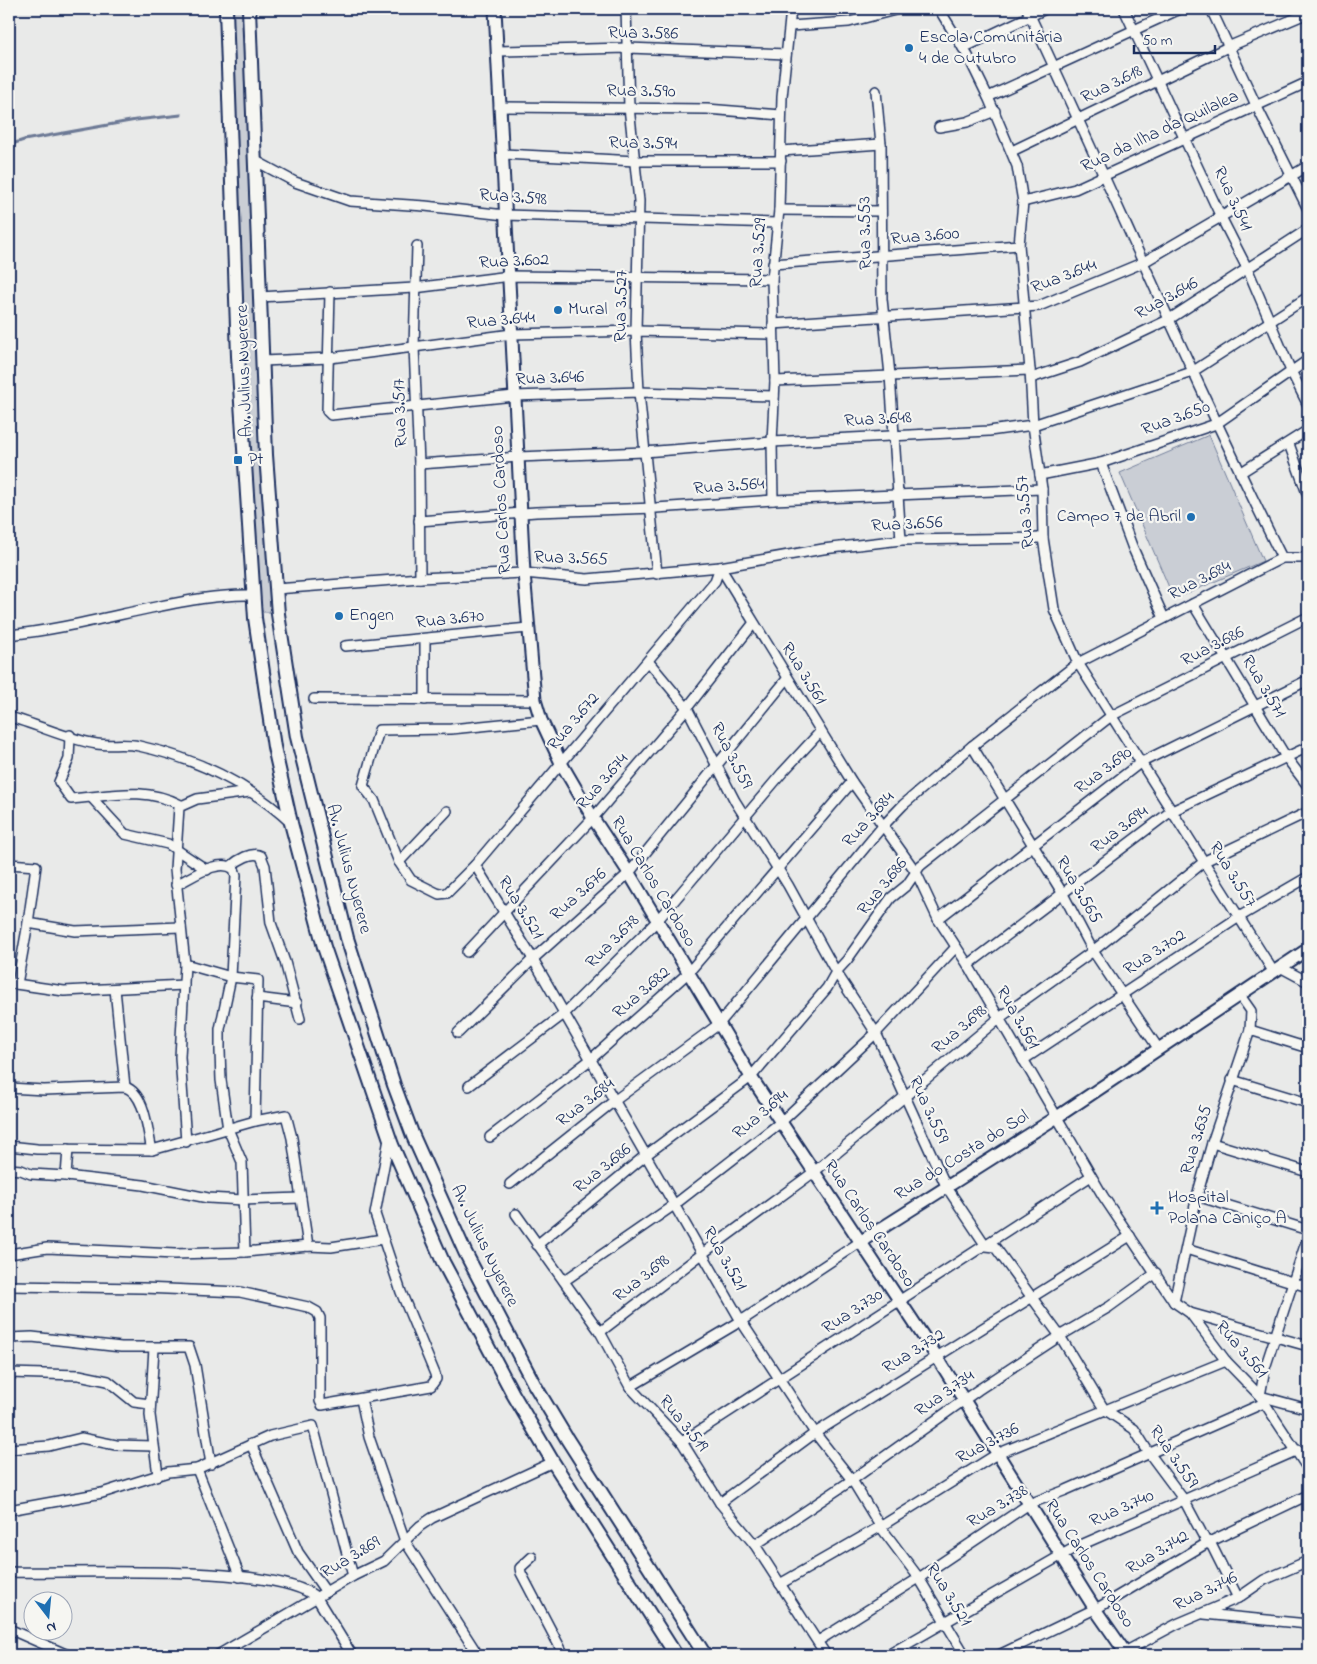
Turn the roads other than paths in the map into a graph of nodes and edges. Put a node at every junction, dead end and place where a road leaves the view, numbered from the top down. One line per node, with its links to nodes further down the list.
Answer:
1 (226, 9): 117 (main road, Av. Julius Nyerere)
2 (249, 9): 39 (main road, Av. Julius Nyerere)
3 (495, 9): 20 (street, Rua Carlos Cardoso)
4 (626, 9): 18 (street, Rua 3.527)
5 (791, 9): 15 (street, Rua 3.529)
6 (899, 9): 13 (street)
7 (939, 9): 19 (street, Rua 3.557)
8 (1045, 9): 12 (street)
9 (1124, 9): 16 (street, Rua 3.541)
10 (1180, 9): 16 (street)
11 (1211, 9): 17 (street)
12 (1029, 12): 19 (street); 22 (street)
13 (865, 13): 15 (street)
14 (1308, 13): 17 (street, Rua 3.618)
15 (790, 26): 21 (street, Rua 3.529)
16 (1133, 30): 22 (street); 23 (street, Rua 3.541)
17 (1228, 47): 23 (street, Rua 3.618); 27 (street)
18 (628, 48): 20 (street, Rua 3.586); 21 (street, Rua 3.586); 29 (street, Rua 3.527)
19 (963, 48): 26 (street, Rua 3.557)
20 (499, 51): 28 (street, Rua Carlos Cardoso)
21 (786, 54): 31 (street, Rua 3.529)
22 (1055, 67): 26 (street); 32 (street)
23 (1158, 80): 32 (street, Rua 3.618); 34 (street, Rua 3.541)
24 (1308, 82): 27 (street, Rua da Ilha da Quilalea)
25 (876, 91): 35 (street, Rua 3.553)
26 (988, 97): 30 (street, Rua 3.557)
27 (1256, 105): 34 (street, Rua da Ilha da Quilalea); 44 (street)
28 (499, 107): 29 (street, Rua 3.590); 38 (street, Rua Carlos Cardoso)
29 (629, 107): 31 (street, Rua 3.590); 40 (street, Rua 3.527)
30 (995, 111): 33 (street); 37 (street, Rua 3.557)
31 (782, 115): 36 (street, Rua 3.529)
32 (1079, 119): 37 (street, Rua 3.618); 43 (street)
33 (939, 127)
34 (1186, 138): 43 (street, Rua da Ilha da Quilalea); 50 (street, Rua 3.541)
35 (881, 144): 36 (street); 48 (street, Rua 3.553)
36 (781, 151): 41 (street, Rua 3.529)
37 (1012, 151): 45 (street, Rua 3.557)
38 (504, 154): 40 (street, Rua 3.594); 49 (street, Rua Carlos Cardoso)
39 (256, 161): 49 (street, Rua 3.598); 65 (main road, Av. Julius Nyerere)
40 (636, 161): 41 (street, Rua 3.594); 51 (street, Rua 3.527)
41 (781, 161): 47 (street, Rua 3.529)
42 (1308, 166): 44 (street, Rua 3.644)
43 (1103, 176): 45 (street, Rua da Ilha da Quilalea); 57 (street)
44 (1291, 176): 46 (street); 50 (street, Rua 3.644)
45 (1024, 202): 54 (street, Rua 3.557)
46 (1308, 209)
47 (778, 210): 48 (street); 52 (street, Rua 3.529)
48 (881, 211): 56 (street, Rua 3.553)
49 (505, 215): 51 (street, Rua 3.598); 60 (street, Rua Carlos Cardoso)
50 (1221, 217): 57 (street, Rua 3.644); 59 (street, Rua 3.541)
51 (639, 220): 52 (street, Rua 3.598); 61 (street, Rua 3.527)
52 (777, 223): 58 (street, Rua 3.529)
53 (1308, 229): 59 (street, Rua 3.646)
54 (1019, 245): 56 (street, Rua 3.600); 67 (street, Rua 3.557)
55 (417, 246): 63 (street, Rua 3.517)
56 (881, 257): 58 (street, Rua 3.600); 68 (street, Rua 3.553)
57 (1142, 263): 67 (street, Rua 3.644); 69 (street)
58 (773, 264): 62 (street, Rua 3.529)
59 (1248, 270): 69 (street, Rua 3.646); 70 (street, Rua 3.541)
60 (510, 276): 61 (street, Rua 3.602); 63 (street, Rua 3.602); 73 (street, Rua Carlos Cardoso)
61 (638, 279): 62 (street, Rua 3.602); 72 (street, Rua 3.527)
62 (772, 279): 71 (street, Rua 3.529)
63 (414, 288): 64 (street, Rua 3.602); 74 (street, Rua 3.517)
64 (330, 292): 65 (street, Rua 3.602); 75 (street)
65 (260, 297): 76 (main road, Av. Julius Nyerere)
66 (1308, 297): 70 (street, Rua 3.648)
67 (1024, 308): 68 (street, Rua 3.644); 80 (street, Rua 3.557)
68 (883, 317): 71 (street, Rua 3.644); 81 (street, Rua 3.553)
69 (1168, 320): 79 (street); 80 (street, Rua 3.646)
70 (1271, 322): 78 (street, Rua 3.541); 79 (street, Rua 3.648)
71 (773, 329): 72 (street, Rua 3.644); 82 (street, Rua 3.529)
72 (636, 331): 73 (street, Rua 3.644); 83 (street, Rua 3.527)
73 (512, 334): 74 (street, Rua 3.644); 84 (street, Rua Carlos Cardoso)
74 (414, 347): 75 (street, Rua 3.644); 87 (street, Rua 3.517)
75 (330, 358): 76 (street, Rua 3.644); 87 (street, Rua 3.646)
76 (263, 360): 116 (main road, Av. Julius Nyerere)
77 (1308, 360): 78 (street, Rua 3.650)
78 (1291, 371): 86 (street, Rua 3.541); 88 (street, Rua 3.650)
79 (1192, 372): 88 (street); 89 (street, Rua 3.648)
80 (1031, 374): 81 (street, Rua 3.646); 89 (street, Rua 3.557)
81 (890, 375): 82 (street, Rua 3.646); 91 (street, Rua 3.553)
82 (775, 381): 85 (street, Rua 3.529)
83 (639, 392): 84 (street, Rua 3.646); 85 (street, Rua 3.646); 94 (street, Rua 3.527)
84 (514, 396): 87 (street, Rua 3.646); 95 (street, Rua Carlos Cardoso)
85 (774, 396): 92 (street, Rua 3.529)
86 (1308, 405)
87 (417, 406): 97 (street, Rua 3.517)
88 (1216, 424): 96 (street, Rua 3.650); 98 (street)
89 (1033, 425): 91 (street, Rua 3.648); 99 (street, Rua 3.557)
90 (1308, 430): 93 (street)
91 (893, 436): 92 (street, Rua 3.648); 101 (street, Rua 3.553)
92 (772, 442): 94 (street, Rua 3.648); 103 (street, Rua 3.529)
93 (1289, 444): 98 (street); 102 (street)
94 (644, 452): 95 (street, Rua 3.648); 104 (street, Rua 3.527)
95 (518, 457): 97 (street, Rua 3.648); 105 (street, Rua Carlos Cardoso)
96 (1101, 462): 99 (street, Rua 3.650); 122 (street)
97 (419, 464): 106 (street, Rua 3.517)
98 (1240, 473): 110 (street)
99 (1040, 475): 100 (street, Rua 3.557)
100 (1042, 489): 101 (street, Rua 3.564); 107 (street, Rua 3.557)
101 (897, 496): 103 (street, Rua 3.564); 108 (street, Rua 3.553)
102 (1308, 496)
103 (773, 500): 104 (street, Rua 3.564)
104 (652, 508): 105 (street, Rua 3.564); 114 (street, Rua 3.527)
105 (521, 513): 106 (street, Rua 3.564); 113 (street, Rua Carlos Cardoso)
106 (419, 521): 115 (street, Rua 3.517)
107 (1043, 538): 108 (street, Rua 3.656); 130 (street, Rua 3.557)
108 (901, 540): 109 (street, Rua 3.656)
109 (774, 556): 112 (street, Rua 3.565)
110 (1282, 558): 111 (street, Rua 3.684); 118 (street, Rua 3.684)
111 (1308, 558)
112 (720, 567): 114 (street, Rua 3.565); 123 (street, Rua 3.561); 129 (street, Rua 3.672)
113 (524, 574): 114 (street, Rua 3.565); 115 (street, Rua 3.565); 124 (street, Rua Carlos Cardoso)
114 (657, 574)
115 (420, 578): 116 (street, Rua 3.565)
116 (276, 589): 119 (main road, Av. Julius Nyerere)
117 (253, 595): 121 (main road, Av. Julius Nyerere); 125 (street)
118 (1192, 604): 122 (street, Rua 3.684); 128 (street, Rua 3.571)
119 (278, 614): 121 (main road); 332 (main road, Av. Julius Nyerere)
120 (1308, 617): 128 (street, Rua 3.686)
121 (255, 618): 160 (main road, Av. Julius Nyerere)
122 (1164, 618): 130 (street, Rua 3.684)
123 (753, 624): 131 (street, Rua 3.561); 137 (street, Rua 3.674)
124 (528, 628): 126 (street, Rua 3.670); 135 (street, Rua Carlos Cardoso)
125 (9, 635)
126 (425, 639): 127 (street, Rua 3.670); 134 (street)
127 (346, 646)
128 (1227, 658): 136 (street, Rua 3.571); 139 (street, Rua 3.686)
129 (648, 661): 137 (street, Rua 3.559); 146 (street, Rua 3.672)
130 (1078, 663): 139 (street, Rua 3.557); 143 (street, Rua 3.684)
131 (787, 679): 141 (street, Rua 3.561); 148 (street, Rua 3.676)
132 (1308, 680): 136 (street, Rua 3.690)
133 (314, 698): 134 (street)
134 (426, 700): 135 (street)
135 (535, 700): 140 (street, Rua Carlos Cardoso)
136 (1255, 704): 145 (street, Rua 3.571); 147 (street, Rua 3.690)
137 (687, 708): 148 (street, Rua 3.559); 159 (street, Rua 3.674)
138 (9, 716): 142 (street)
139 (1111, 716): 147 (street, Rua 3.557); 153 (street, Rua 3.686)
140 (541, 720): 146 (street, Rua Carlos Cardoso); 165 (street)
141 (820, 732): 149 (street, Rua 3.561); 158 (street, Rua 3.678)
142 (70, 735): 151 (street); 152 (street)
143 (972, 746): 153 (street, Rua 3.565); 161 (street, Rua 3.684)
144 (1308, 747): 145 (street, Rua 3.694)
145 (1286, 757): 150 (street, Rua 3.571); 156 (street, Rua 3.694)
146 (561, 763): 159 (street, Rua Carlos Cardoso); 167 (street, Rua 3.672)
147 (1140, 763): 156 (street, Rua 3.557); 162 (street, Rua 3.690)
148 (718, 765): 158 (street, Rua 3.559); 172 (street, Rua 3.676)
149 (852, 782): 161 (street, Rua 3.561); 169 (street, Rua 3.682)
150 (1308, 786)
151 (250, 792): 154 (street); 160 (street)
152 (91, 797): 154 (street); 163 (street)
153 (1005, 797): 162 (street, Rua 3.565); 171 (street, Rua 3.686)
154 (181, 805): 163 (street)
155 (447, 811): 165 (street)
156 (1170, 812): 164 (street, Rua 3.557); 175 (street, Rua 3.694)
157 (1308, 812): 164 (street, Rua 3.698)
158 (744, 817): 169 (street, Rua 3.559); 180 (street, Rua 3.678)
159 (593, 818): 172 (street, Rua Carlos Cardoso); 176 (street, Rua 3.674)
160 (290, 823): 225 (main road, Av. Julius Nyerere)
161 (882, 827): 171 (street, Rua 3.561); 178 (street, Rua 3.684)
162 (1034, 846): 175 (street, Rua 3.565); 179 (street, Rua 3.690)
163 (176, 850): 170 (street); 174 (street)
164 (1205, 861): 177 (street, Rua 3.557); 185 (street, Rua 3.698)
165 (399, 862): 167 (street, Rua 3.672)
166 (9, 864): 181 (street)
167 (475, 865): 176 (street, Rua 3.521)
168 (230, 866): 170 (street); 193 (street); 201 (street)
169 (778, 868): 178 (street, Rua 3.559); 192 (street, Rua 3.682)
170 (207, 870): 174 (street)
171 (916, 872): 179 (street, Rua 3.561); 191 (street, Rua 3.686)
172 (629, 873): 180 (street, Rua Carlos Cardoso); 187 (street, Rua 3.676)
173 (1308, 877): 177 (street, Rua 3.702)
174 (176, 885): 182 (street)
175 (1063, 894): 185 (street, Rua 3.565); 189 (street, Rua 3.694)
176 (504, 913): 186 (street, Rua 3.674); 187 (street, Rua 3.521)
177 (1239, 917): 190 (street, Rua 3.557); 199 (street, Rua 3.702)
178 (807, 918): 191 (street, Rua 3.559); 205 (street, Rua 3.684)
179 (938, 919): 183 (street, Rua 3.561)
180 (657, 921): 192 (street, Rua Carlos Cardoso); 202 (street, Rua 3.678)
181 (28, 923): 182 (street); 195 (street)
182 (181, 927): 188 (street)
183 (956, 947): 189 (street, Rua 3.561); 208 (street, Rua 3.694)
184 (1308, 949): 190 (street, Rua do Costa do Sol)
185 (1093, 951): 199 (street, Rua 3.565); 204 (street, Rua 3.698)
186 (467, 952)
187 (532, 959): 202 (street, Rua 3.521); 207 (street, Rua 3.676)
188 (185, 964): 193 (street); 196 (street)
189 (968, 965): 204 (street, Rua 3.561)
190 (1277, 969): 194 (street); 198 (street, Rua do Costa do Sol)
191 (836, 972): 208 (street, Rua 3.559); 213 (street, Rua 3.686)
192 (688, 974): 205 (street, Rua Carlos Cardoso); 211 (street, Rua 3.682)
193 (231, 977): 200 (street); 224 (street)
194 (1308, 982)
195 (13, 983): 197 (street)
196 (184, 985): 197 (street); 227 (street)
197 (115, 989): 216 (street)
198 (1239, 994): 206 (street, Rua 3.635); 209 (street, Rua do Costa do Sol)
199 (1122, 995): 209 (street, Rua 3.565); 212 (street, Rua 3.702)
200 (258, 998): 201 (street); 222 (street)
201 (297, 1004): 203 (street)
202 (564, 1014): 211 (street, Rua 3.521); 215 (street, Rua 3.678)
203 (300, 1019)
204 (998, 1019): 212 (street, Rua 3.561); 218 (street, Rua 3.698)
205 (719, 1024): 213 (street, Rua Carlos Cardoso); 219 (street, Rua 3.684)
206 (1250, 1030): 210 (street); 214 (street, Rua 3.635)
207 (458, 1033)
208 (876, 1033): 218 (street, Rua 3.559); 223 (street, Rua 3.694)
209 (1158, 1048): 221 (street, Rua do Costa do Sol)
210 (1308, 1048)
211 (590, 1060): 219 (street, Rua 3.521); 226 (street, Rua 3.682)
212 (1023, 1060): 221 (street, Rua 3.561)
213 (751, 1077): 223 (street, Rua Carlos Cardoso); 232 (street, Rua 3.686)
214 (1232, 1080): 220 (street); 228 (street, Rua 3.635)
215 (469, 1086)
216 (126, 1087): 217 (street); 231 (street)
217 (9, 1088)
218 (904, 1098): 234 (street, Rua 3.698); 239 (street, Rua 3.559)
219 (614, 1100): 232 (street, Rua 3.521); 238 (street, Rua 3.684)
220 (1308, 1103)
221 (1057, 1117): 237 (street, Rua 3.561); 239 (street, Rua do Costa do Sol)
222 (255, 1121): 224 (street); 241 (street)
223 (781, 1122): 234 (street, Rua Carlos Cardoso); 243 (street, Rua 3.694)
224 (228, 1129): 227 (street); 242 (street)
225 (390, 1136): 248 (street); 292 (main road, Av. Julius Nyerere)
226 (490, 1138)
227 (186, 1142): 231 (street)
228 (1212, 1143): 235 (street); 240 (street, Rua 3.635)
229 (9, 1146): 230 (street)
230 (68, 1149): 231 (street); 236 (street)
231 (152, 1150)
232 (646, 1155): 243 (street, Rua 3.521); 250 (street, Rua 3.686)
233 (9, 1169): 236 (street)
234 (814, 1172): 249 (street, Rua Carlos Cardoso); 256 (street, Rua 3.698)
235 (1308, 1172)
236 (66, 1176): 242 (street)
237 (1092, 1176): 246 (street, Rua 3.561); 252 (street, Rua 3.730)
238 (510, 1184)
239 (946, 1186): 249 (street, Rua do Costa do Sol); 252 (street, Rua 3.559)
240 (1197, 1196): 245 (street); 253 (street, Rua 3.635)
241 (301, 1198): 242 (street); 251 (street)
242 (243, 1200): 254 (street)
243 (674, 1205): 256 (street, Rua 3.521); 258 (street, Rua 3.694)
244 (516, 1214): 250 (street, Rua 3.519)
245 (1308, 1230)
246 (1130, 1236): 257 (street, Rua 3.561); 262 (street, Rua 3.732)
247 (1308, 1236): 259 (street)
248 (383, 1239): 251 (street); 278 (street)
249 (860, 1242): 263 (street, Rua Carlos Cardoso); 266 (street, Rua do Costa do Sol)
250 (537, 1244): 258 (street, Rua 3.519)
251 (308, 1246): 254 (street)
252 (986, 1246): 262 (street, Rua 3.559); 263 (street, Rua 3.730)
253 (1186, 1249): 259 (street); 264 (street, Rua 3.635)
254 (245, 1252): 255 (street)
255 (9, 1254)
256 (702, 1254): 266 (street, Rua 3.521); 267 (street, Rua 3.698)
257 (1156, 1273): 264 (street, Rua 3.561); 268 (street, Rua 3.734)
258 (564, 1282): 267 (street, Rua 3.519)
259 (1292, 1283): 261 (street); 270 (street)
260 (9, 1286): 278 (street)
261 (1308, 1287)
262 (1032, 1296): 268 (street, Rua 3.559); 273 (street, Rua 3.732)
263 (900, 1302): 273 (street, Rua Carlos Cardoso); 276 (street, Rua 3.730)
264 (1174, 1302): 265 (street, Rua 3.561)
265 (1190, 1313): 270 (street); 274 (street, Rua 3.561)
266 (741, 1320): 276 (street, Rua 3.521); 277 (street, Rua do Costa do Sol)
267 (600, 1332): 277 (street, Rua 3.519)
268 (1060, 1336): 279 (street, Rua 3.734); 282 (street, Rua 3.559)
269 (9, 1338): 272 (street)
270 (1276, 1338): 271 (street); 280 (street)
271 (1308, 1346)
272 (154, 1348): 281 (street); 293 (street)
273 (937, 1357): 279 (street, Rua Carlos Cardoso); 284 (street, Rua 3.732)
274 (1226, 1361): 280 (street, Rua 3.561); 282 (street, Rua 3.736)
275 (9, 1372): 281 (street)
276 (780, 1379): 284 (street, Rua 3.521); 285 (street, Rua 3.730)
277 (630, 1387): 285 (street, Rua 3.519)
278 (361, 1399): 304 (street)
279 (963, 1400): 291 (street, Rua Carlos Cardoso); 297 (street, Rua 3.734)
280 (1262, 1400): 283 (street); 289 (street, Rua 3.561); 290 (street, Rua 3.738)
281 (150, 1404): 287 (street)
282 (1104, 1409): 290 (street, Rua 3.559); 291 (street, Rua 3.736)
283 (1308, 1409)
284 (815, 1433): 297 (street, Rua 3.521); 300 (street, Rua 3.732)
285 (682, 1442): 300 (street, Rua 3.519)
286 (251, 1444): 293 (street); 311 (street); 315 (street)
287 (153, 1446): 288 (street); 296 (street)
288 (9, 1449)
289 (1298, 1450): 294 (street, Rua 3.561); 299 (street, Rua 3.740)
290 (1148, 1453): 299 (street, Rua 3.559); 301 (street, Rua 3.738)
291 (997, 1454): 301 (street, Rua Carlos Cardoso); 303 (street, Rua 3.736)
292 (553, 1462): 304 (street, Rua 3.869); 331 (main road, Av. Julius Nyerere)
293 (211, 1464): 295 (street)
294 (1308, 1468)
295 (197, 1469): 296 (street); 312 (street)
296 (158, 1475): 302 (street)
297 (852, 1480): 303 (street, Rua 3.521); 306 (street, Rua 3.734)
298 (1308, 1495): 305 (street, Rua 3.742)
299 (1184, 1500): 305 (street, Rua 3.559); 307 (street, Rua 3.740)
300 (720, 1504): 306 (street, Rua 3.519)
301 (1029, 1504): 307 (street, Rua Carlos Cardoso); 313 (street, Rua 3.738)
302 (9, 1510)
303 (880, 1526): 313 (street, Rua 3.521); 314 (street, Rua 3.736)
304 (405, 1541): 311 (street, Rua 3.869); 329 (street)
305 (1207, 1542): 317 (street, Rua 3.559); 318 (street, Rua 3.742)
306 (755, 1545): 314 (street, Rua 3.519)
307 (1061, 1555): 318 (street, Rua Carlos Cardoso); 320 (street, Rua 3.740)
308 (532, 1556): 330 (street)
309 (1308, 1561): 317 (street, Rua 3.746)
310 (9, 1572): 312 (street)
311 (353, 1576): 315 (street, Rua 3.869)
312 (240, 1577): 316 (street)
313 (919, 1578): 320 (street, Rua 3.521); 323 (street, Rua 3.738)
314 (780, 1584): 323 (street, Rua 3.519)
315 (326, 1592): 316 (street, Rua 3.869)
316 (317, 1598): 324 (street, Rua 3.869); 328 (street)
317 (1238, 1598): 319 (street, Rua 3.746)
318 (1095, 1609): 325 (street, Rua Carlos Cardoso); 336 (street, Rua 3.742)
319 (1201, 1614): 321 (street); 325 (street, Rua 3.746)
320 (946, 1621): 334 (street, Rua 3.740); 335 (street, Rua 3.521)
321 (1308, 1624)
322 (9, 1629): 326 (street)
323 (818, 1641): 333 (street, Rua 3.519)
324 (229, 1653): 327 (street, Rua 3.869)
325 (1125, 1654)
326 (65, 1655)
327 (218, 1655)
328 (352, 1655)
329 (478, 1655)
330 (564, 1655)
331 (676, 1655)
332 (705, 1655)
333 (826, 1655)
334 (888, 1655)
335 (965, 1655)
336 (1000, 1655)

